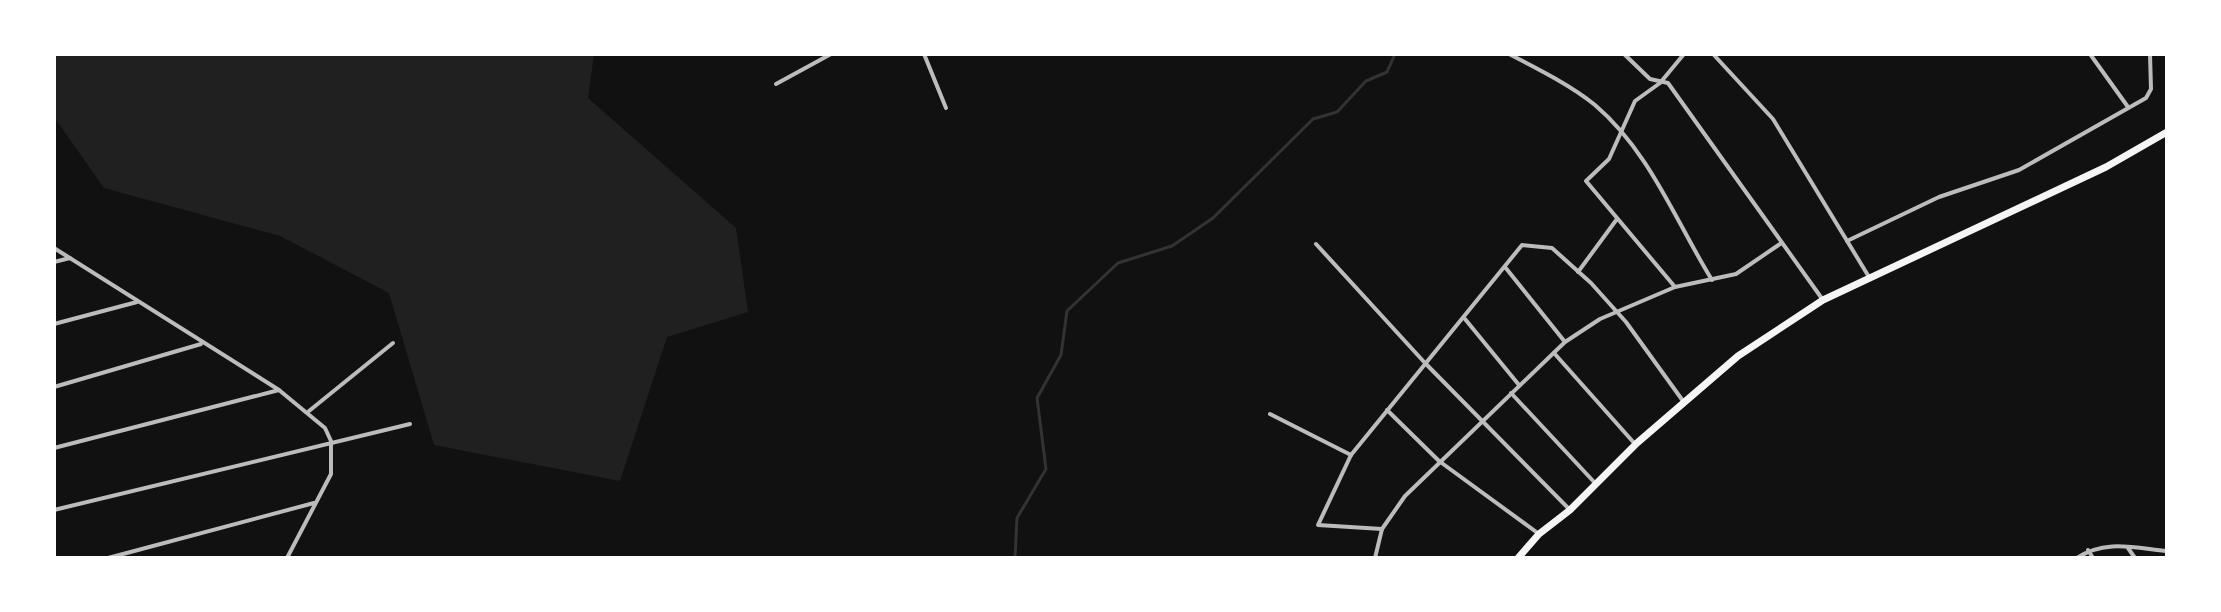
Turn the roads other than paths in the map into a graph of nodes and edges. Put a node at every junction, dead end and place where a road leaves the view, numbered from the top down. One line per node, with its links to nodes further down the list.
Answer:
1 (831, 54): 10 (street)
2 (924, 54): 12 (street)
3 (1509, 54): 14 (street)
4 (1624, 54): 9 (street)
5 (1684, 54): 9 (street)
6 (1713, 54): 16 (street)
7 (2090, 54): 11 (street)
8 (2150, 54): 11 (street)
9 (1660, 83): 14 (street); 18 (street)
10 (776, 84)
11 (2128, 107): 16 (street)
12 (946, 108)
13 (2167, 132): 24 (main road)
14 (1621, 134): 15 (street); 25 (street)
15 (1617, 219): 23 (street); 26 (street)
16 (1847, 241): 24 (street)
17 (1316, 244): 36 (street)
18 (1780, 244): 25 (street); 27 (street)
19 (54, 248): 20 (street)
20 (70, 258): 21 (street); 28 (street)
21 (54, 262)
22 (1505, 267): 23 (street); 30 (street); 32 (street)
23 (1578, 272): 29 (street)
24 (1869, 277): 27 (main road)
25 (1712, 280): 26 (street)
26 (1675, 287): 29 (street)
27 (1823, 300): 41 (main road)
28 (137, 302): 31 (street); 34 (street)
29 (1617, 312): 32 (street); 41 (street)
30 (1465, 318): 36 (street); 37 (street)
31 (54, 324)
32 (1565, 342): 35 (street)
33 (393, 343): 43 (street)
34 (201, 344): 38 (street); 39 (street)
35 (1554, 353): 37 (street); 48 (street)
36 (1425, 363): 42 (street); 45 (street)
37 (1519, 385): 40 (street)
38 (54, 387)
39 (279, 390): 43 (street); 49 (street)
40 (1511, 393): 45 (street); 52 (street)
41 (1683, 401): 48 (main road)
42 (1387, 410): 50 (street); 51 (street)
43 (309, 411): 47 (street)
44 (1270, 414): 50 (street)
45 (1483, 423): 51 (street); 55 (street)
46 (410, 424): 47 (street)
47 (331, 441): 53 (street); 54 (street)
48 (1637, 445): 52 (main road)
49 (54, 448)
50 (1351, 455): 56 (street)
51 (1439, 461): 56 (street); 57 (street)
52 (1595, 483): 55 (main road)
53 (315, 503): 61 (street); 62 (street)
54 (54, 510)
55 (1570, 510): 57 (main road)
56 (1382, 529): 63 (street)
57 (1539, 534): 64 (main road)
58 (2126, 547): 59 (street); 60 (street); 67 (street)
59 (2088, 550): 65 (street); 66 (street)
60 (2167, 551)
61 (108, 558)
62 (287, 558)
63 (1375, 558)
64 (1518, 558)
65 (2077, 558)
66 (2093, 558)
67 (2135, 558)

